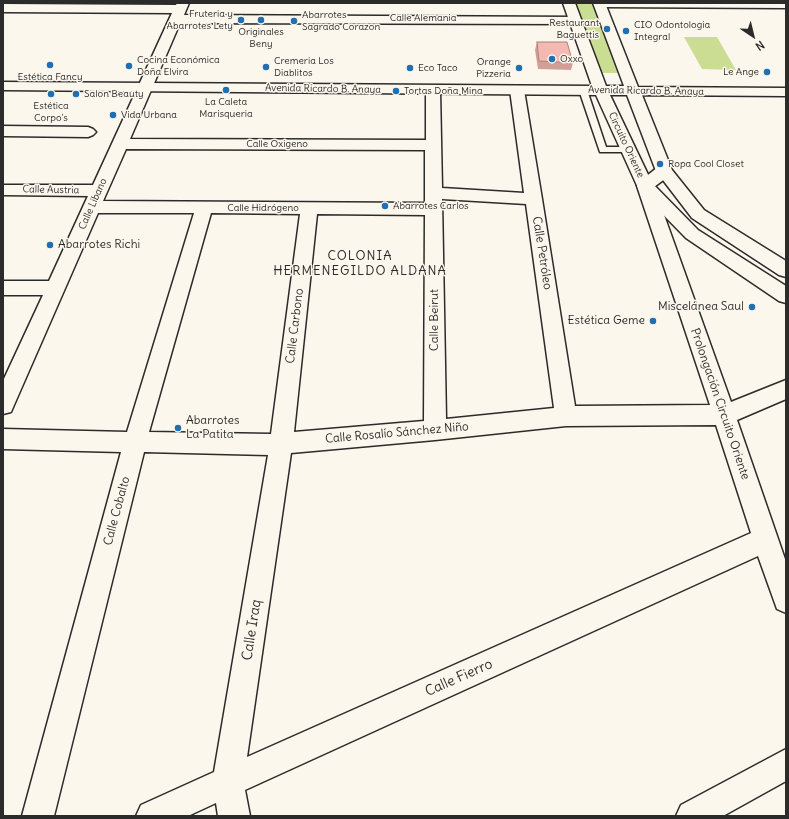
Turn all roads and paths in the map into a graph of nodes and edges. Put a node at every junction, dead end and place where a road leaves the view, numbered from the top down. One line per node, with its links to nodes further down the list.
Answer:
1 (569, 3): 6 (street, Circuito Oriente)
2 (600, 3): 3 (street); 11 (street)
3 (786, 4)
4 (3, 8): 5 (street, Calle Alemania)
5 (180, 10): 6 (street, Calle Alemania); 9 (street, Calle Libano)
6 (574, 20): 10 (street, Circuito Oriente)
7 (3, 74): 9 (street, Avenida Ricardo B. Anaya)
8 (786, 79): 11 (street, Avenida Ricardo B. Anaya)
9 (148, 81): 10 (street, Avenida Ricardo B. Anaya); 12 (street, Avenida Ricardo B. Anaya); 13 (street, Avenida Ricardo B. Anaya); 19 (street, Calle Libano)
10 (597, 84): 11 (street, Avenida Ricardo B. Anaya); 15 (street, Avenida Ricardo B. Anaya); 21 (street, Circuito Oriente)
11 (630, 84): 16 (street, Avenida Ricardo B. Anaya); 22 (street)
12 (3, 86)
13 (433, 90): 14 (street, Avenida Ricardo B. Anaya); 20 (street, Calle Beirut)
14 (517, 90): 15 (street, Avenida Ricardo B. Anaya); 26 (street, Calle Petróleo)
15 (583, 90): 21 (lane)
16 (786, 92)
17 (3, 132): 18 (street)
18 (88, 132)
19 (120, 144): 20 (street, Calle Oxígeno); 25 (street, Calle Libano)
20 (433, 145): 27 (street, Calle Beirut)
21 (628, 150): 23 (street, Circuito Oriente)
22 (664, 171): 23 (street); 31 (street)
23 (645, 186): 32 (street, Circuito Oriente); 39 (street, Prolongación Circuito Oriente)
24 (3, 190): 25 (street, Calle Austria)
25 (99, 191): 28 (street, Calle Libano)
26 (534, 199): 27 (street, Calle Hidrógeno); 40 (street, Calle Petróleo)
27 (434, 201): 30 (street, Calle Hidrógeno); 41 (street, Calle Beirut)
28 (92, 207): 29 (street, Calle Hidrógeno); 35 (street, Calle Libano)
29 (204, 208): 30 (street, Calle Hidrógeno); 43 (street, Calle Cobalto)
30 (309, 208): 44 (street, Calle Carbono)
31 (765, 257): 32 (street); 33 (street)
32 (746, 270): 36 (street, Circuito Oriente)
33 (786, 270)
34 (3, 288): 35 (street)
35 (55, 288): 38 (street, Calle Libano)
36 (786, 296)
37 (786, 389): 39 (street, Calle Rosalío Sánchez Niño)
38 (3, 405)
39 (724, 415): 40 (street, Calle Rosalío Sánchez Niño); 45 (street, Prolongación Circuito Oriente)
40 (566, 416): 41 (street, Calle Rosalío Sánchez Niño)
41 (435, 430): 44 (street, Calle Rosalío Sánchez Niño)
42 (3, 439): 43 (street, Calle Rosalío Sánchez Niño)
43 (135, 442): 44 (street, Calle Rosalío Sánchez Niño); 49 (street, Calle Cobalto)
44 (281, 444): 48 (street, Calle Iraq)
45 (765, 540): 46 (street, Prolongación Circuito Oriente); 48 (street, Calle Fierro)
46 (786, 600)
47 (786, 764): 52 (street)
48 (228, 782): 50 (street, Calle Fierro); 51 (street, Calle Iraq)
49 (38, 816)
50 (152, 816)
51 (234, 816)
52 (692, 816)

